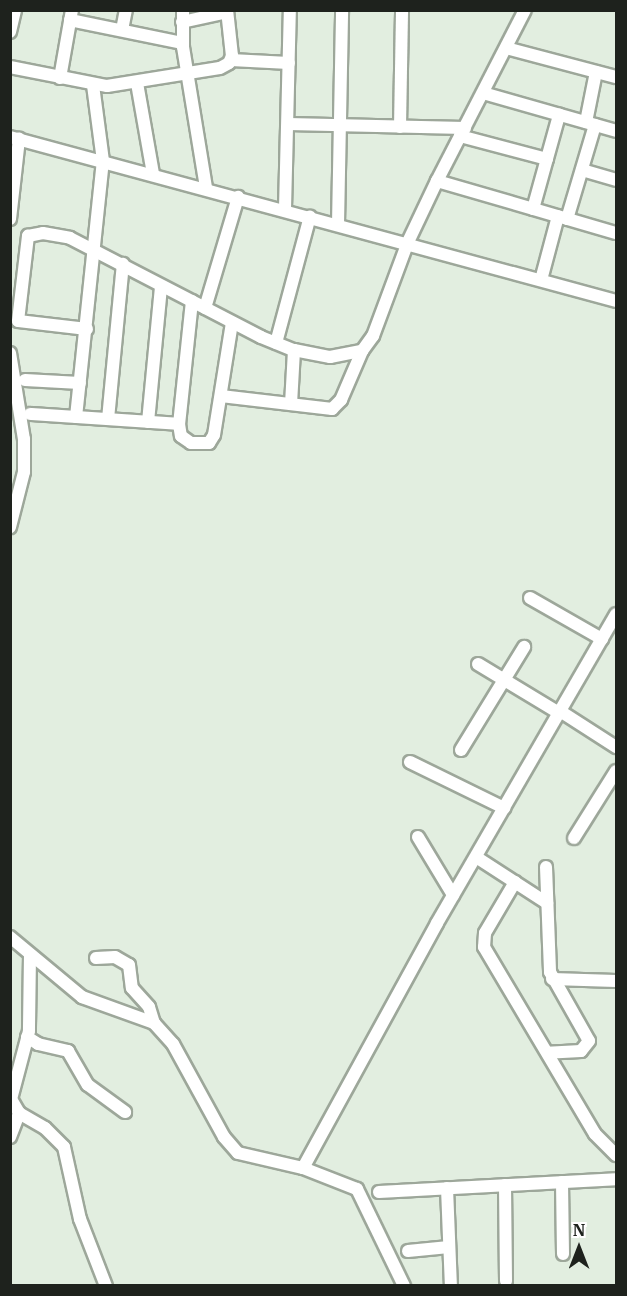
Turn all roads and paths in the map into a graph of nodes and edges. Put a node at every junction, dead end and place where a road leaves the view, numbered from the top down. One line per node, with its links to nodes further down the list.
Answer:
1 (15, 10): 11 (street)
2 (126, 10): 10 (street)
3 (290, 10): 15 (street)
4 (342, 10): 27 (street)
5 (402, 10): 28 (street)
6 (227, 11): 9 (street); 14 (street)
7 (519, 12): 13 (street)
8 (71, 15): 10 (street); 20 (street)
9 (182, 16): 12 (street)
10 (122, 30): 12 (street)
11 (10, 32)
12 (182, 43): 18 (street)
13 (506, 48): 17 (street); 23 (street)
14 (231, 60): 15 (street); 18 (street)
15 (290, 63): 26 (street)
16 (10, 67): 20 (street)
17 (596, 72): 19 (street); 25 (street)
18 (187, 75): 21 (street); 38 (street)
19 (616, 77)
20 (60, 78): 22 (street)
21 (137, 83): 22 (street); 35 (street)
22 (93, 85): 33 (street)
23 (483, 93): 24 (street); 30 (street)
24 (559, 115): 25 (street); 32 (street)
25 (590, 123): 29 (street); 34 (street)
26 (288, 124): 27 (street); 40 (street)
27 (339, 125): 28 (street); 45 (street)
28 (400, 127): 30 (street)
29 (616, 131)
30 (463, 132): 32 (street); 37 (street)
31 (15, 138): 33 (street); 44 (street)
32 (547, 159): 41 (street)
33 (103, 161): 35 (street); 48 (street)
34 (582, 170): 36 (street); 43 (street)
35 (153, 174): 38 (street)
36 (616, 180)
37 (437, 181): 41 (street); 47 (street)
38 (206, 188): 39 (street)
39 (238, 197): 40 (street); 54 (street)
40 (285, 209): 42 (street)
41 (532, 209): 43 (street)
42 (310, 216): 45 (street); 57 (street)
43 (563, 218): 46 (street); 50 (street)
44 (10, 219)
45 (338, 224): 47 (street)
46 (616, 233)
47 (408, 242): 50 (street); 59 (street)
48 (96, 250): 49 (street); 56 (street); 56 (street)
49 (123, 264): 51 (street); 67 (street)
50 (541, 280): 53 (street)
51 (161, 287): 52 (street); 68 (street)
52 (192, 301): 54 (street); 69 (street)
53 (616, 301)
54 (205, 308): 55 (street)
55 (232, 322): 57 (street); 63 (street)
56 (87, 329): 62 (street)
57 (276, 343): 58 (street)
58 (294, 350): 59 (street); 64 (street)
59 (362, 351): 64 (street)
60 (10, 353): 70 (street)
61 (25, 380): 62 (street)
62 (80, 383): 66 (street)
63 (221, 396): 64 (street); 69 (street)
64 (291, 404)
65 (30, 414): 66 (street)
66 (76, 417): 67 (street)
67 (108, 419): 68 (street)
68 (148, 422): 69 (street)
69 (179, 424)
70 (10, 527)
71 (530, 598): 73 (street)
72 (616, 614): 73 (street)
73 (602, 639): 77 (street)
74 (524, 647): 76 (street)
75 (478, 664): 76 (street)
76 (505, 680): 77 (street); 79 (street)
77 (559, 712): 78 (street); 82 (street)
78 (616, 747)
79 (461, 750)
80 (410, 762): 82 (street)
81 (616, 771): 84 (street)
82 (504, 808): 85 (street)
83 (418, 837): 88 (street)
84 (574, 838)
85 (476, 856): 87 (street); 88 (street)
86 (546, 867): 89 (street)
87 (516, 882): 89 (street); 97 (street)
88 (453, 895): 102 (street)
89 (546, 903): 93 (street)
90 (10, 936): 91 (street)
91 (30, 955): 95 (street); 96 (street)
92 (96, 958): 95 (street)
93 (552, 979): 94 (street); 97 (street)
94 (616, 981)
95 (154, 1023): 102 (street)
96 (27, 1037): 98 (street); 99 (street)
97 (548, 1053): 101 (street)
98 (125, 1112)
99 (19, 1113): 100 (street); 112 (street)
100 (10, 1137)
101 (616, 1155)
102 (303, 1168): 113 (street)
103 (616, 1179): 104 (street)
104 (562, 1182): 105 (street); 110 (street)
105 (505, 1185): 106 (street); 111 (street)
106 (447, 1188): 107 (street); 108 (street)
107 (379, 1192)
108 (449, 1247): 109 (street); 114 (street)
109 (408, 1251)
110 (563, 1254)
111 (506, 1281)
112 (106, 1286)
113 (404, 1286)
114 (450, 1286)

